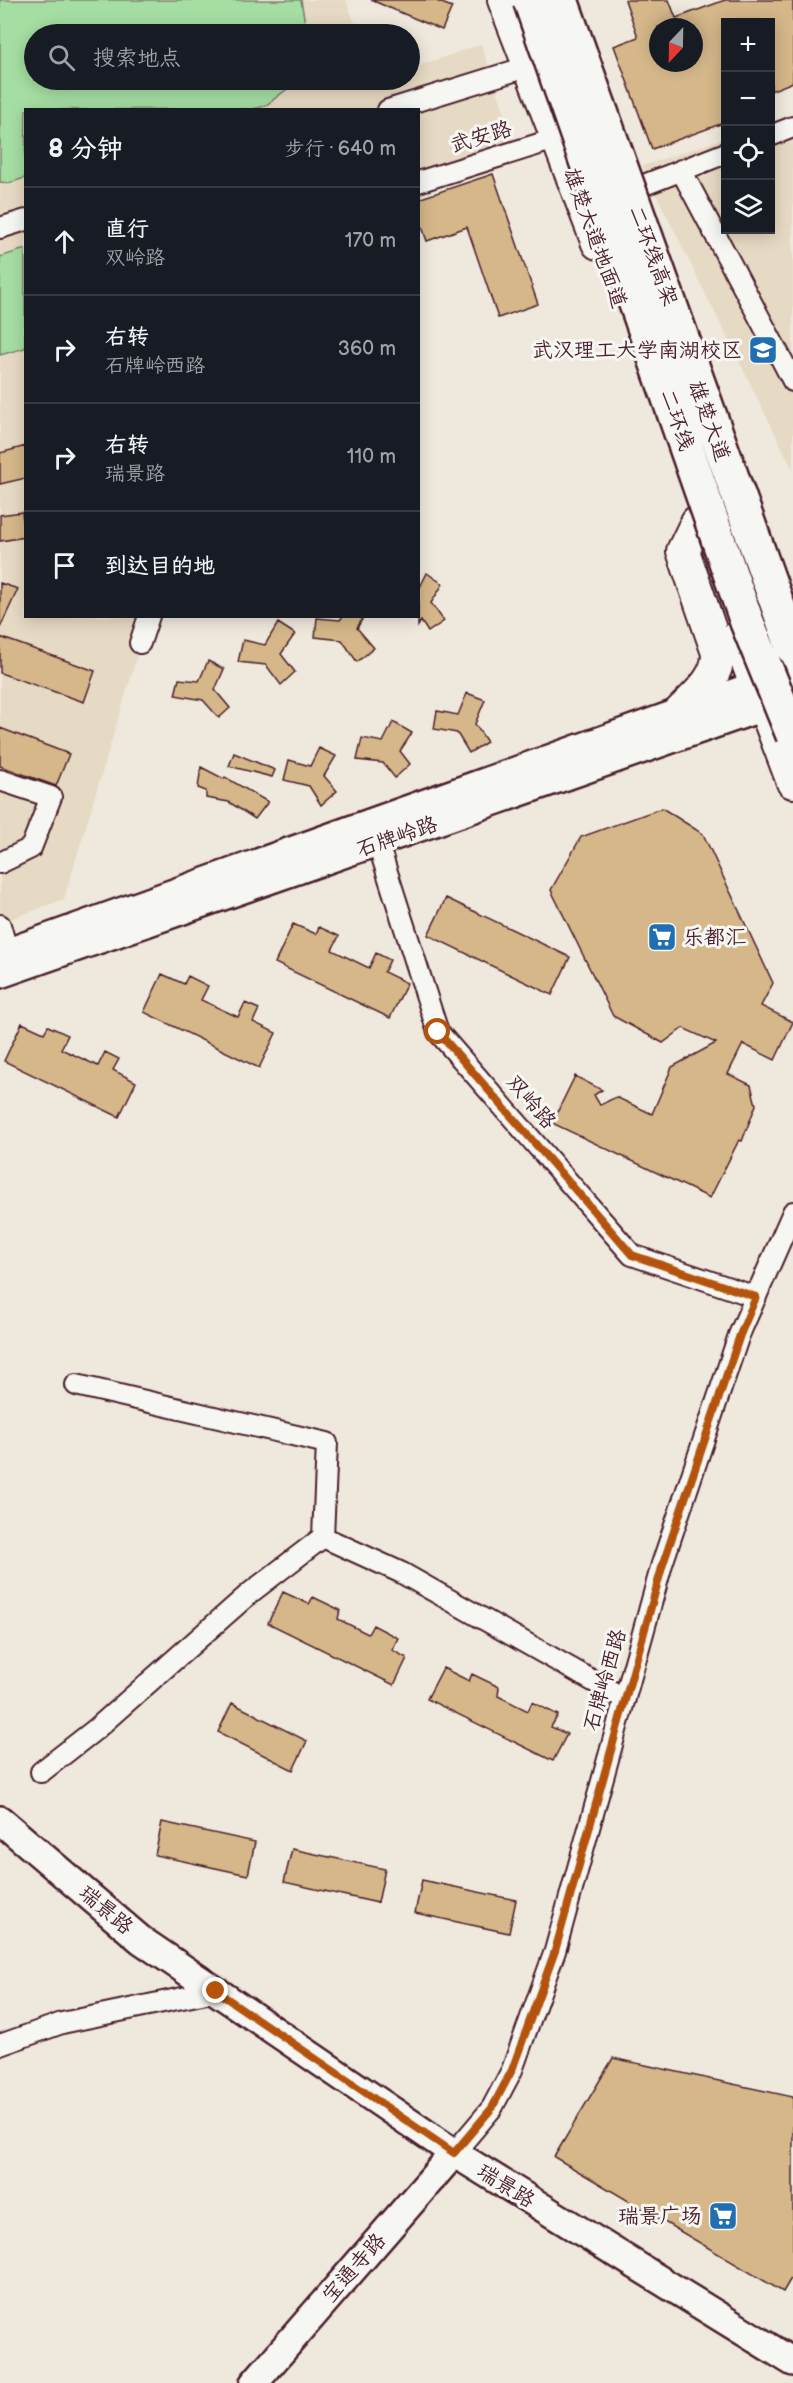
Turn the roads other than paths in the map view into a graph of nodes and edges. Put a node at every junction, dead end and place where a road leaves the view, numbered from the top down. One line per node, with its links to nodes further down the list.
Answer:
1 (504, 0): 5 (main road, 雄楚大道地面道)
2 (530, 0): 27 (highway, 二环线, bridge)
3 (555, 0): 13 (main road, 雄楚大道)
4 (561, 0): 22 (highway, 二环线高架, bridge)
5 (530, 66): 6 (street); 9 (main road, 雄楚大道地面道)
6 (394, 108)
7 (793, 127): 8 (street)
8 (775, 134)
9 (558, 138): 12 (street, 武安路); 17 (main road, 雄楚大道地面道)
10 (721, 155): 11 (street)
11 (681, 170): 13 (street); 16 (street)
12 (420, 181)
13 (626, 192): 18 (main road, 雄楚大道)
14 (24, 221): 15 (street)
15 (0, 228)
16 (793, 381)
17 (697, 522): 24 (main road, 雄楚大道地面道); 26 (main road)
18 (786, 597): 20 (main road, 雄楚大道)
19 (148, 618): 21 (street)
20 (793, 637)
21 (140, 643)
22 (793, 648)
23 (793, 672): 24 (main road)
24 (759, 697): 25 (main road, 石牌岭路); 26 (main road, 石牌岭路); 29 (main road, 雄楚大道地面道); 30 (main road, 石牌岭路)
25 (793, 697)
26 (679, 713): 33 (main road, 石牌岭路)
27 (793, 735)
28 (0, 780): 31 (street)
29 (793, 782)
30 (378, 844): 33 (main road, 石牌岭路); 35 (street, 双岭路)
31 (0, 863)
32 (0, 925): 33 (street)
33 (5, 963)
34 (793, 1212): 35 (street, 石牌岭西路)
35 (756, 1297): 38 (street, 石牌岭西路)
36 (76, 1384): 37 (street)
37 (323, 1537): 38 (street); 39 (street)
38 (625, 1699): 43 (street, 石牌岭西路)
39 (41, 1772)
40 (0, 1820): 41 (main road, 瑞景路)
41 (216, 1991): 42 (street); 43 (main road, 瑞景路)
42 (0, 2045)
43 (454, 2153): 44 (main road, 瑞景路); 45 (main road, 宝通寺路)
44 (793, 2362)
45 (254, 2383)

